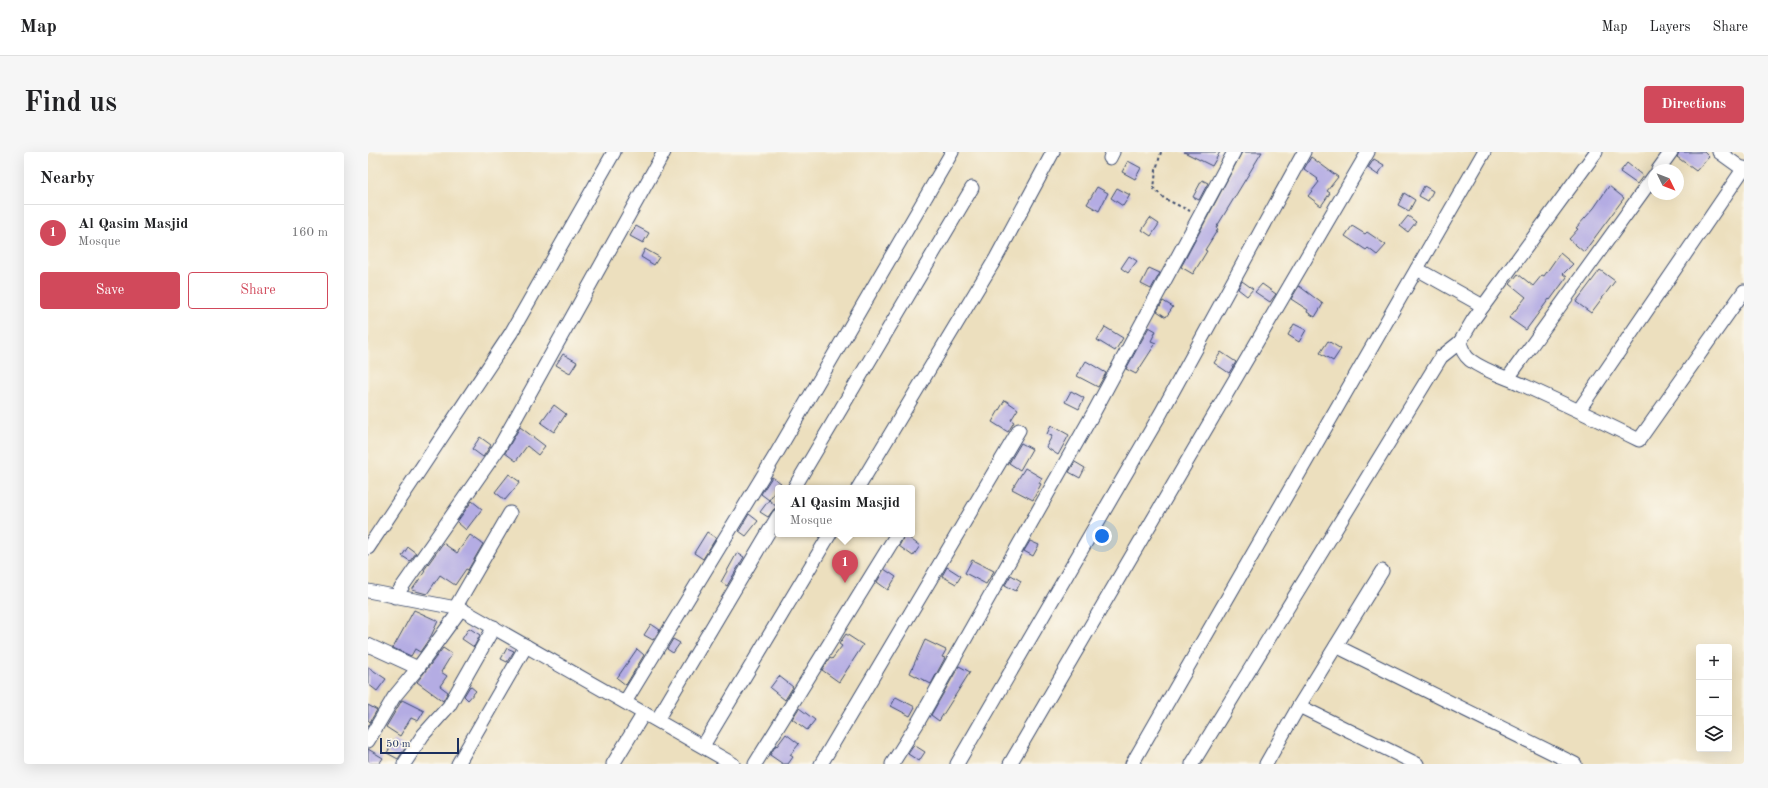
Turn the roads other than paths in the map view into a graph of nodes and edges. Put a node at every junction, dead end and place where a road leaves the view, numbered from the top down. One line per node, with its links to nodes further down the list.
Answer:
1 (614, 152): 29 (street)
2 (664, 152): 32 (street)
3 (952, 152): 39 (street)
4 (1053, 152): 24 (street)
5 (1234, 152): 51 (street)
6 (1304, 152): 52 (street)
7 (1368, 152): 53 (street)
8 (1484, 152): 16 (street)
9 (1596, 152): 18 (street)
10 (1671, 152): 12 (street)
11 (1719, 152): 13 (street)
12 (1662, 164)
13 (1744, 169): 21 (street)
14 (1648, 184): 20 (street)
15 (972, 188): 23 (street)
16 (1417, 269): 18 (street); 54 (street)
17 (1744, 291): 21 (street)
18 (1483, 306): 19 (street)
19 (1460, 342): 20 (street); 55 (street)
20 (1508, 378): 21 (street)
21 (1579, 410)
22 (1019, 430): 50 (street)
23 (796, 485)
24 (860, 485)
25 (510, 513): 33 (street)
26 (775, 521): 42 (street)
27 (828, 537): 44 (street)
28 (895, 537): 49 (street)
29 (368, 548)
30 (1382, 571): 36 (street)
31 (368, 591): 32 (street)
32 (395, 597): 33 (street)
33 (458, 608): 34 (street); 38 (street)
34 (494, 627): 35 (street); 45 (street)
35 (526, 646): 39 (street); 46 (street)
36 (1336, 646): 40 (street); 58 (street)
37 (369, 649): 38 (street)
38 (418, 668): 43 (street)
39 (626, 702): 41 (street)
40 (1299, 706): 56 (street); 57 (street)
41 (644, 713): 42 (street); 47 (street)
42 (657, 720): 44 (street)
43 (368, 741)
44 (703, 746): 48 (street)
45 (404, 764)
46 (458, 764)
47 (613, 764)
48 (734, 764)
49 (756, 764)
50 (821, 764)
51 (892, 764)
52 (957, 764)
53 (1010, 764)
54 (1132, 764)
55 (1192, 764)
56 (1266, 764)
57 (1417, 764)
58 (1575, 764)

